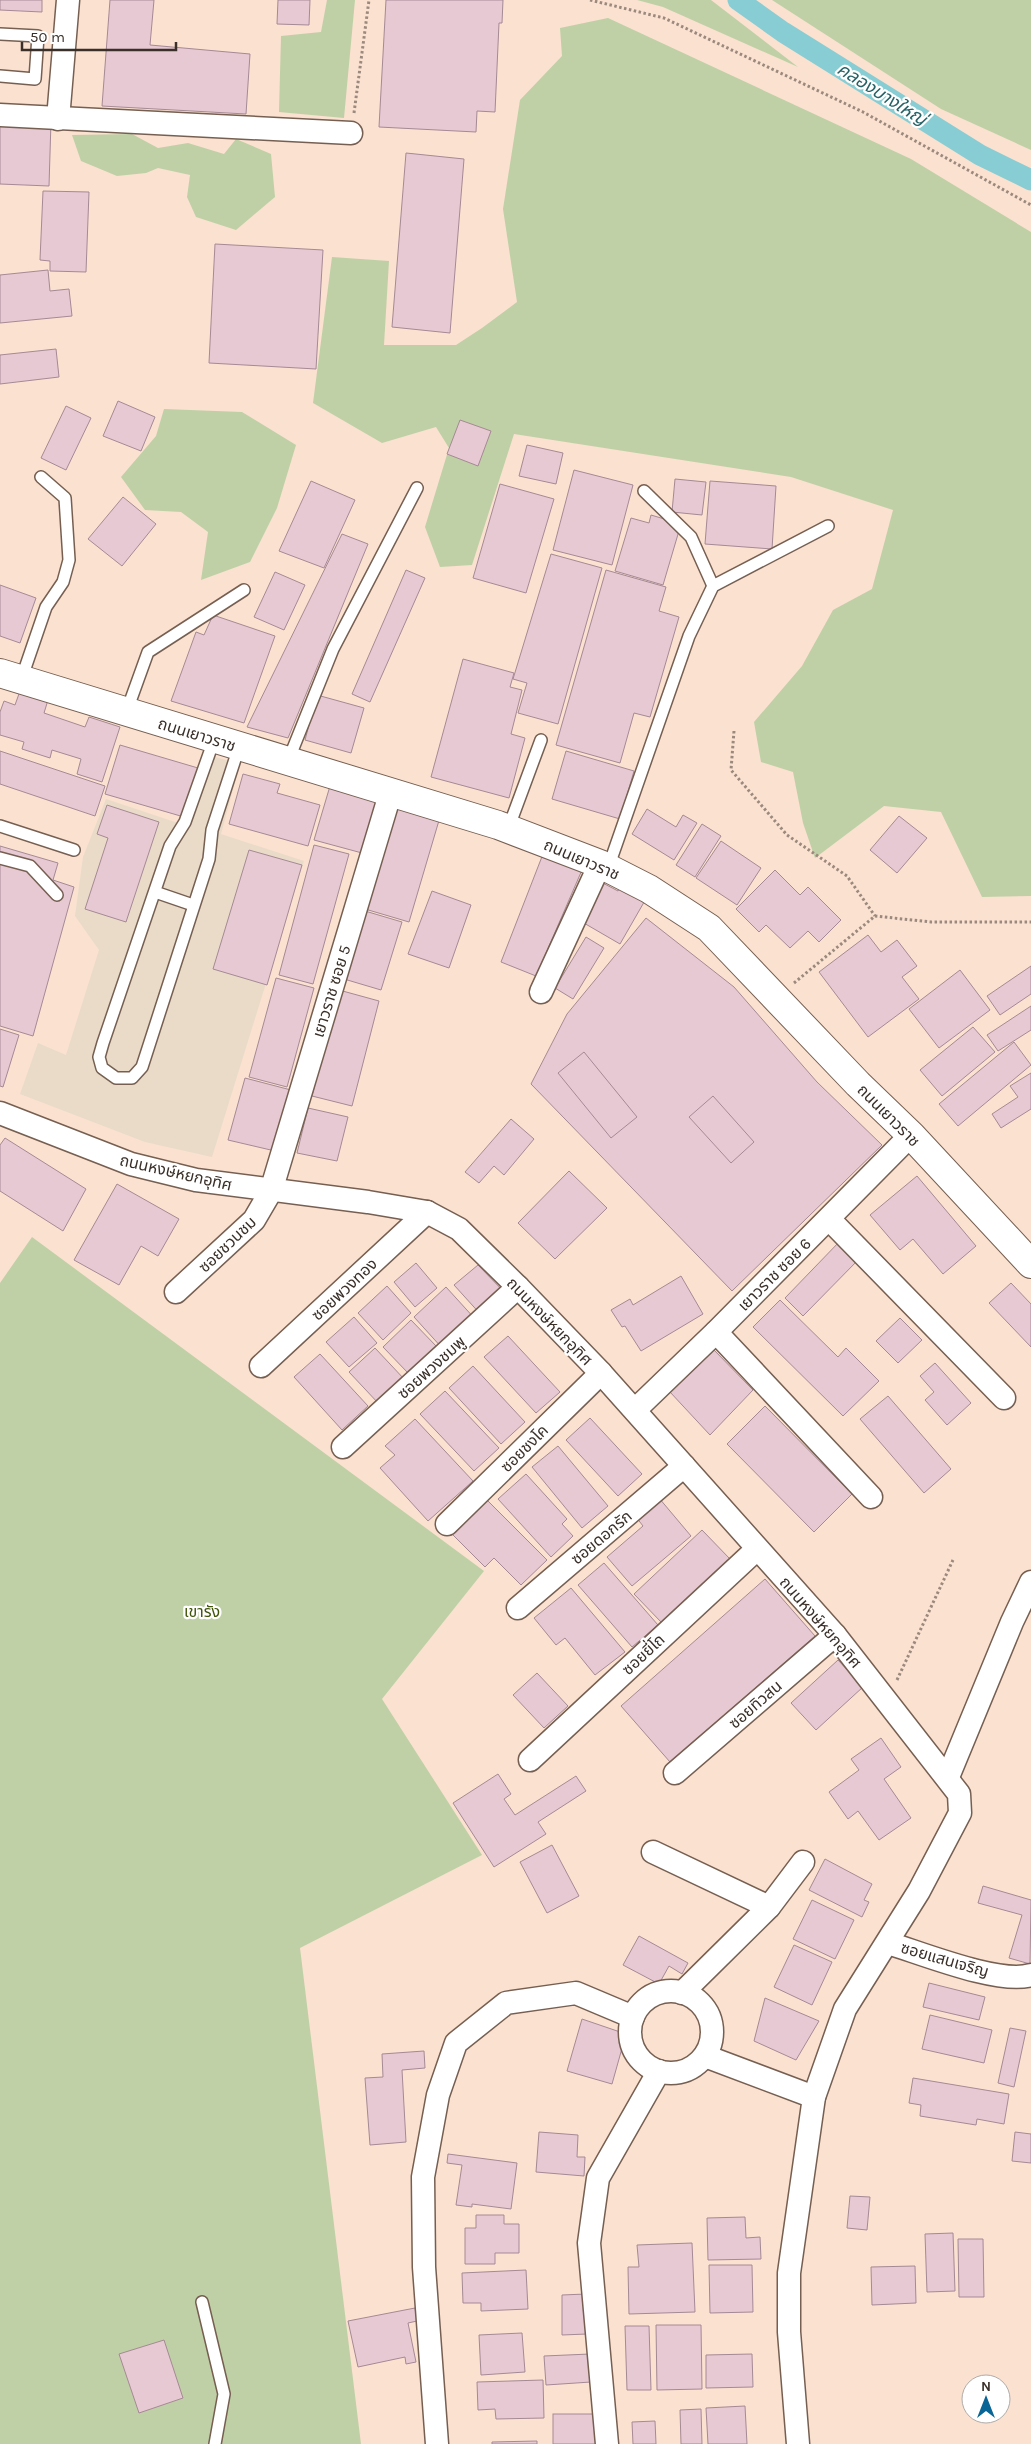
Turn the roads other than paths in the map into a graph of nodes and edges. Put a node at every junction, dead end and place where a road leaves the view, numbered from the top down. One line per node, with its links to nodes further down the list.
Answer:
1 (68, 0): 5 (street)
2 (0, 34): 3 (lane)
3 (0, 76)
4 (0, 115): 5 (street)
5 (58, 119): 6 (street)
6 (351, 133)
7 (40, 477): 13 (lane)
8 (417, 488): 17 (lane)
9 (644, 491): 11 (lane)
10 (828, 526): 11 (lane)
11 (713, 586): 23 (lane)
12 (244, 590): 14 (lane)
13 (10, 676): 14 (main road, ถนนเยาวราช)
14 (126, 713): 16 (main road, ถนนเยาวราช)
15 (541, 740): 20 (lane)
16 (227, 743): 17 (main road, ถนนเยาวราช); 24 (lane); 26 (lane)
17 (288, 761): 18 (main road, ถนนเยาวราช)
18 (391, 791): 20 (main road, ถนนเยาวราช); 30 (street, เยาวราช ซอย 5)
19 (0, 826): 21 (lane)
20 (508, 829): 23 (main road, ถนนเยาวราช)
21 (74, 850)
22 (0, 858): 25 (lane)
23 (604, 866): 27 (street); 29 (main road, ถนนเยาวราช)
24 (155, 892): 26 (lane); 26 (lane)
25 (56, 895)
26 (193, 905)
27 (542, 992)
28 (0, 1113): 30 (street, ถนนหงษ์หยกอุทิศ)
29 (911, 1135): 32 (street, เยาวราช ซอย 6); 33 (main road, ถนนเยาวราช)
30 (271, 1191): 31 (street, ถนนหงษ์หยกอุทิศ); 35 (street, ซอยชวนชม)
31 (427, 1212): 34 (street, ถนนหงษ์หยกอุทิศ); 37 (street, ซอยพวงทอง)
32 (829, 1218): 36 (street, เยาวราช ซอย 6); 39 (street)
33 (1031, 1264)
34 (518, 1287): 38 (street, ถนนหงษ์หยกอุทิศ); 41 (street, ซอยพวงชมพู)
35 (176, 1292)
36 (716, 1332): 40 (street, เยาวราช ซอย 6); 43 (street)
37 (262, 1366)
38 (601, 1373): 40 (street, ถนนหงษ์หยกอุทิศ); 44 (street, ซอยชงโค)
39 (1004, 1398)
40 (635, 1410): 42 (street, ถนนหงษ์หยกอุทิศ)
41 (343, 1447)
42 (684, 1466): 45 (street, ถนนหงษ์หยกอุทิศ); 47 (street, ซอยดอกรัก)
43 (871, 1497)
44 (447, 1524)
45 (757, 1549): 48 (street, ถนนหงษ์หยกอุทิศ); 49 (street, ซอยยี่โถ)
46 (1031, 1582): 51 (street)
47 (518, 1608)
48 (835, 1635): 50 (street, ซอยทิวสน); 51 (street, ถนนหงษ์หยกอุทิศ)
49 (530, 1760)
50 (674, 1773)
51 (948, 1778): 55 (street, ถนนหงษ์หยกอุทิศ)
52 (653, 1852): 54 (street)
53 (804, 1862): 54 (street)
54 (769, 1907): 57 (street)
55 (888, 1942): 56 (street, ซอยแสนเจริญ); 61 (street, ถนนหงษ์หยกอุทิศ)
56 (1031, 1975)
57 (682, 1993): 58 (street); 59 (street)
58 (634, 2017): 60 (street); 64 (street)
59 (705, 2056): 60 (street); 61 (street)
60 (659, 2070): 65 (street)
61 (814, 2097): 66 (street, ถนนหงษ์หยกอุทิศ)
62 (202, 2302): 63 (lane)
63 (216, 2444)
64 (437, 2444)
65 (608, 2444)
66 (798, 2444)

